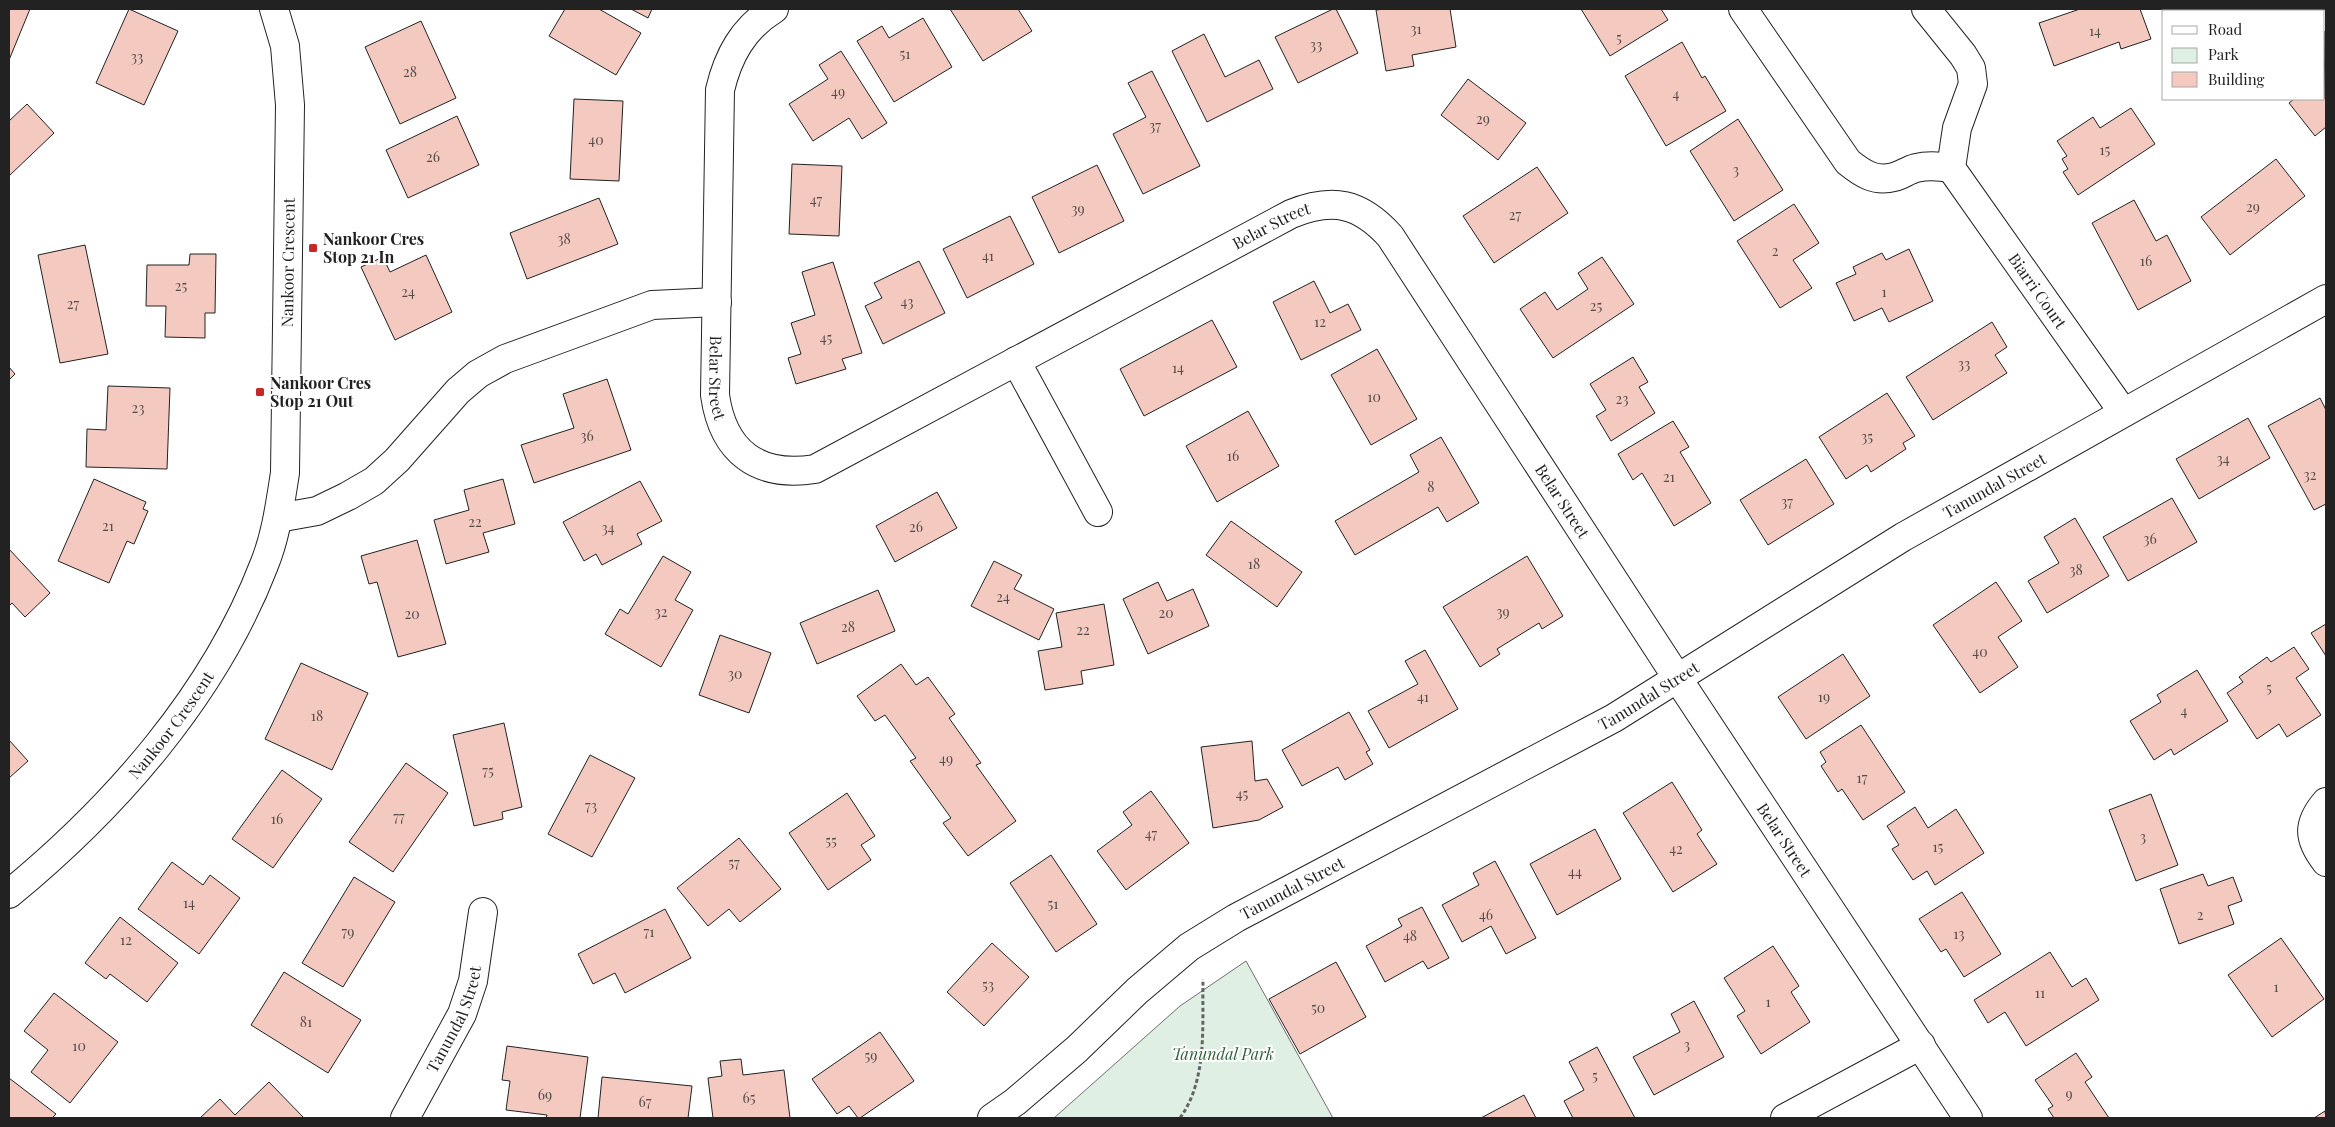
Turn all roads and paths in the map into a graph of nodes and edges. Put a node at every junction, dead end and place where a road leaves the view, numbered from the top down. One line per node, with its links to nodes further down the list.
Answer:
1 (274, 9): 11 (street, Nankoor Crescent)
2 (774, 9): 7 (street, Belar Street)
3 (1743, 9): 5 (street)
4 (1926, 9): 5 (street)
5 (1951, 168): 9 (street, Biarri Court)
6 (2326, 298): 9 (street, Tanundal Street)
7 (717, 302): 8 (street, Belar Street); 11 (street)
8 (1016, 361): 10 (street); 12 (street, Belar Street)
9 (2124, 412): 12 (street, Tanundal Street)
10 (1098, 512)
11 (278, 518): 15 (street, Nankoor Crescent)
12 (1678, 679): 17 (street, Tanundal Street); 18 (street, Belar Street)
13 (2326, 802): 14 (street)
14 (2326, 862)
15 (9, 894)
16 (482, 912): 19 (street, Tanundal Street)
17 (1189, 947): 20 (street, Tanundal Street); 21 (path)
18 (1920, 1045): 22 (street); 23 (street, Belar Street)
19 (405, 1118)
20 (992, 1118)
21 (1180, 1118)
22 (1785, 1118)
23 (1968, 1118)

